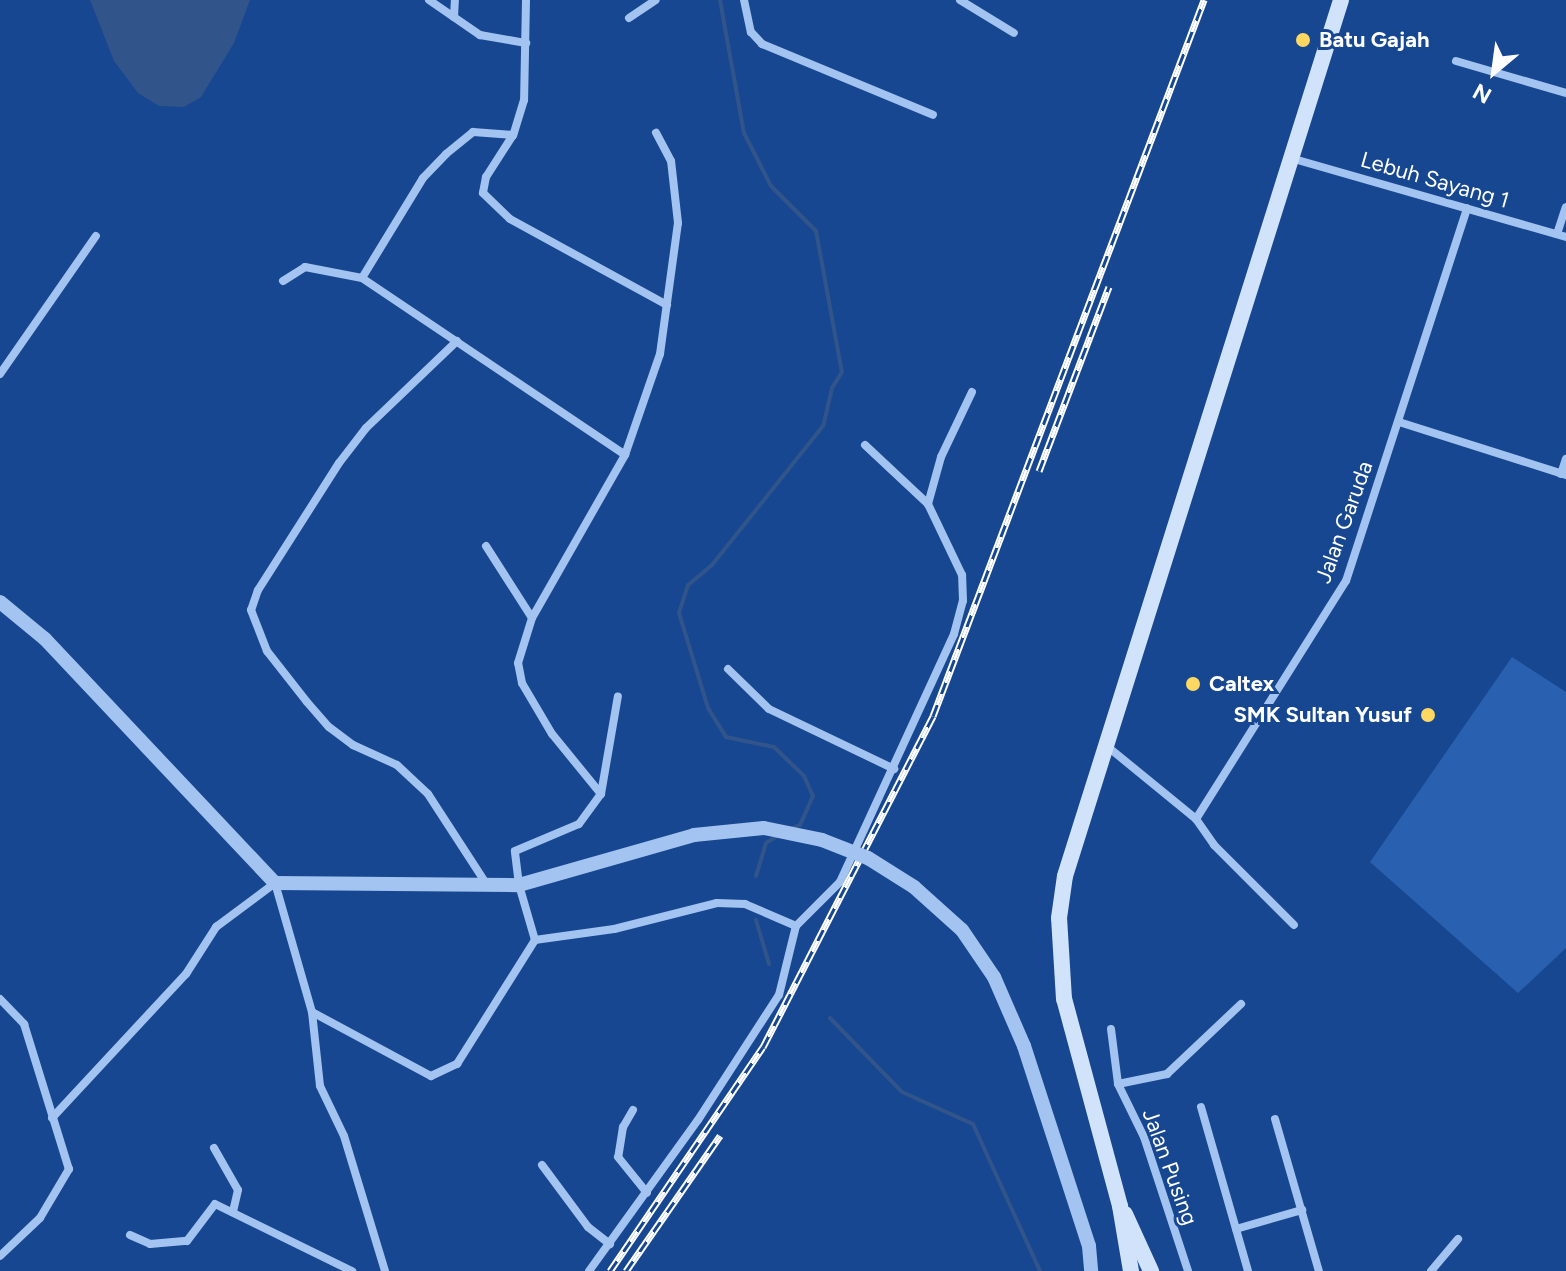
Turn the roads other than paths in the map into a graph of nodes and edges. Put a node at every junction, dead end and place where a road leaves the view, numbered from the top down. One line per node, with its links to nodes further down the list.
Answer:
1 (429, 0): 8 (street)
2 (455, 0): 8 (street)
3 (526, 0): 11 (street)
4 (656, 0): 9 (street)
5 (744, 0): 14 (street)
6 (960, 0): 10 (street)
7 (1341, 0): 17 (main road)
8 (454, 17): 11 (street)
9 (629, 18)
10 (1014, 33)
11 (526, 43): 16 (street)
12 (1456, 61): 13 (street)
13 (1566, 93)
14 (933, 115)
15 (656, 133): 24 (street)
16 (513, 135): 22 (street); 24 (street)
17 (1294, 159): 19 (street, Lebuh Sayang 1); 39 (main road)
18 (1566, 207): 21 (street)
19 (1467, 208): 21 (street, Lebuh Sayang 1); 28 (street, Jalan Garuda)
20 (96, 236): 26 (street)
21 (1562, 236)
22 (362, 278): 23 (street); 25 (street)
23 (283, 281)
24 (667, 305): 30 (street)
25 (457, 341): 30 (street); 44 (street)
26 (0, 374)
27 (972, 392): 33 (street)
28 (1399, 422): 32 (street); 42 (street, Jalan Garuda)
29 (865, 445): 33 (street)
30 (625, 455): 36 (street)
31 (1566, 459): 32 (street)
32 (1564, 474)
33 (928, 504): 40 (street)
34 (486, 546): 36 (street)
35 (0, 602): 43 (street)
36 (532, 618): 41 (street)
37 (728, 669): 40 (street)
38 (618, 696): 41 (street)
39 (1108, 747): 42 (street); 61 (main road)
40 (894, 769): 47 (street)
41 (601, 794): 45 (street)
42 (1196, 819): 46 (street)
43 (275, 883): 44 (street); 51 (street); 56 (street)
44 (487, 885): 45 (street)
45 (519, 885): 48 (street); 72 (street, bridge)
46 (1294, 925)
47 (796, 926): 48 (street); 60 (street)
48 (535, 940): 51 (street)
49 (0, 999): 56 (street)
50 (1241, 1004): 53 (street)
51 (312, 1012): 70 (street)
52 (1111, 1029): 53 (street, Jalan Pusing)
53 (1118, 1084): 75 (street, Jalan Pusing)
54 (1201, 1107): 64 (street)
55 (633, 1110): 60 (street)
56 (52, 1118): 68 (street)
57 (1275, 1119): 62 (street)
58 (214, 1148): 63 (street)
59 (542, 1165): 67 (street)
60 (647, 1193): 67 (street)
61 (1120, 1206): 73 (main road); 74 (main road)
62 (1302, 1210): 64 (street); 77 (street)
63 (233, 1212): 65 (street); 69 (street)
64 (1236, 1229): 76 (street)
65 (130, 1235)
66 (1458, 1239): 78 (street)
67 (610, 1244): 71 (street)
68 (0, 1256)
69 (352, 1271)
70 (385, 1271)
71 (589, 1271)
72 (1091, 1271)
73 (1131, 1271)
74 (1151, 1271)
75 (1188, 1271)
76 (1248, 1271)
77 (1319, 1271)
78 (1431, 1271)

